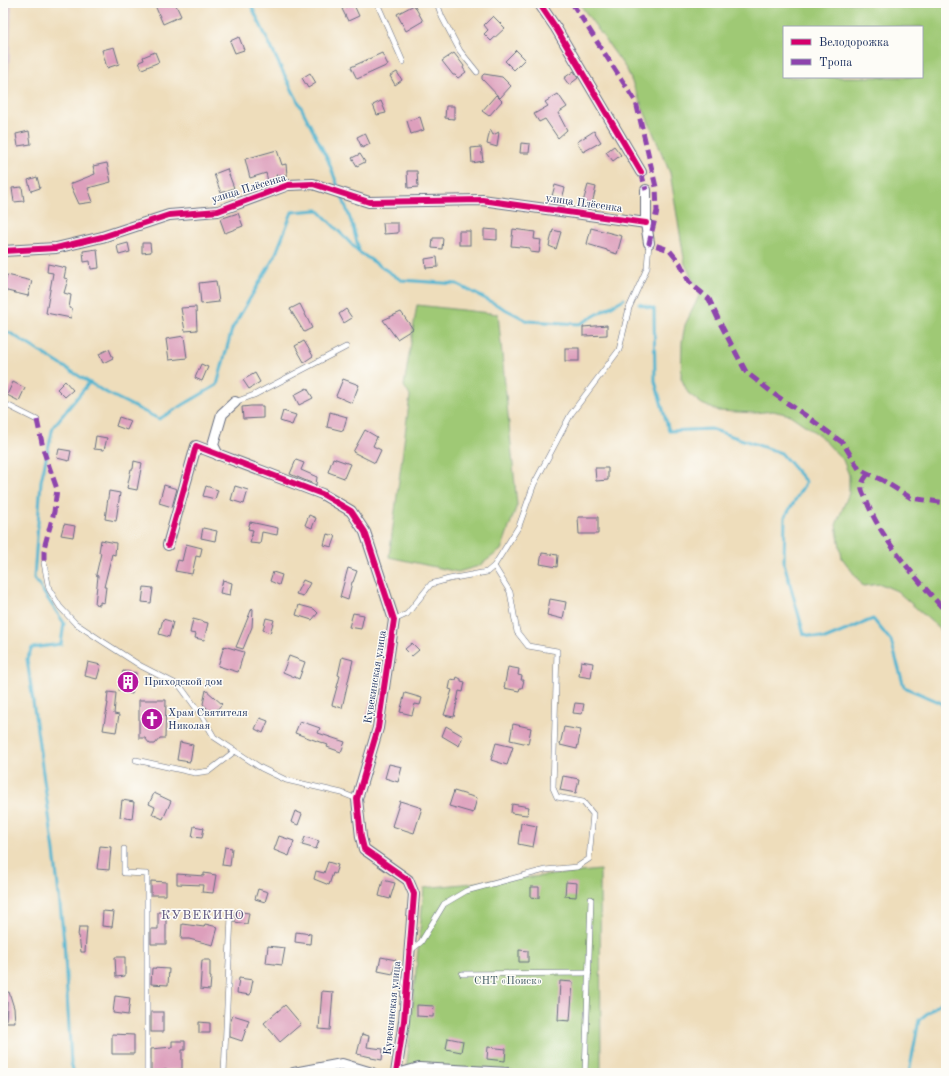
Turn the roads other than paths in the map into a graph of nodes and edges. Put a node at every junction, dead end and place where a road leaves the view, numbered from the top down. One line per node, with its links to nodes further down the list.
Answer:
1 (377, 3): 4 (lane)
2 (437, 3): 5 (lane)
3 (539, 3): 6 (street)
4 (403, 62)
5 (477, 72)
6 (640, 172)
7 (646, 190): 8 (street)
8 (646, 223): 9 (street); 10 (street, улица Плёсенка)
9 (649, 243): 18 (lane)
10 (3, 250)
11 (346, 347): 12 (lane)
12 (235, 402): 15 (street)
13 (3, 403): 14 (lane)
14 (37, 420)
15 (218, 455): 16 (street, Кувекинская улица); 19 (street, Кувекинская улица)
16 (168, 545)
17 (44, 563): 20 (lane)
18 (494, 566): 19 (lane); 26 (lane)
19 (394, 620): 22 (street, Кувекинская улица)
20 (235, 751): 21 (lane); 22 (lane)
21 (136, 760)
22 (357, 800): 26 (street, Кувекинская улица)
23 (124, 849): 29 (lane)
24 (592, 899): 27 (lane)
25 (231, 916): 30 (lane)
26 (409, 952): 33 (street, Кувекинская улица)
27 (589, 973): 28 (lane); 36 (lane)
28 (462, 974)
29 (147, 1073)
30 (224, 1073)
31 (294, 1073): 32 (street)
32 (372, 1073)
33 (396, 1073)
34 (402, 1073): 35 (street)
35 (508, 1073)
36 (585, 1073)

